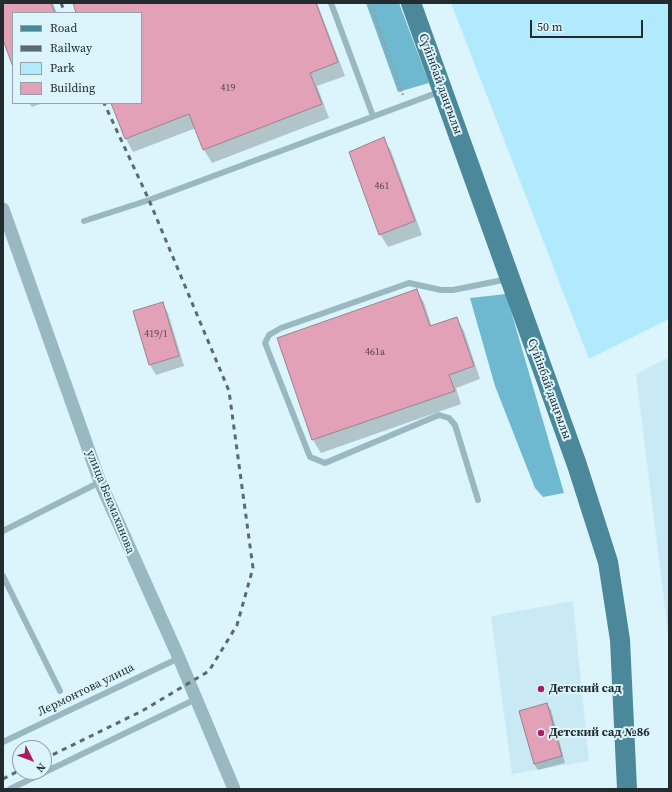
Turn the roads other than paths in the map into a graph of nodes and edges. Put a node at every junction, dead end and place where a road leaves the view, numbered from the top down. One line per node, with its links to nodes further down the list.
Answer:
1 (331, 3): 4 (lane)
2 (411, 3): 3 (main road, Сүйінбай даңғылы)
3 (443, 90): 4 (lane); 7 (main road, Сүйінбай даңғылы)
4 (373, 116): 6 (lane)
5 (3, 209): 8 (street, улица Бекмаханова)
6 (84, 221)
7 (510, 279): 9 (lane); 18 (main road, Сүйінбай даңғылы)
8 (100, 482): 10 (lane); 12 (street, улица Бекмаханова)
9 (478, 500)
10 (3, 532)
11 (3, 576): 13 (lane)
12 (179, 658): 14 (street, улица Бекмаханова); 15 (lane, Лермонтова улица)
13 (60, 691)
14 (196, 699): 16 (lane); 17 (street, улица Бекмаханова)
15 (3, 742)
16 (10, 789)
17 (234, 789)
18 (627, 789)

